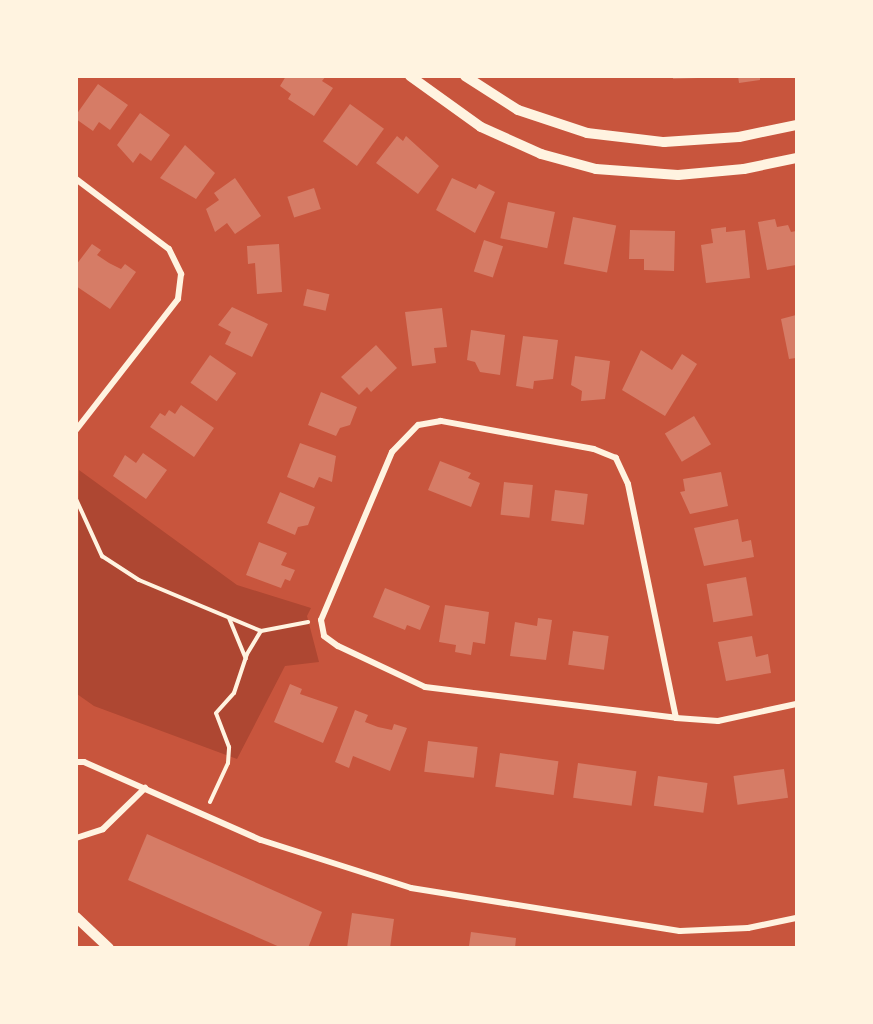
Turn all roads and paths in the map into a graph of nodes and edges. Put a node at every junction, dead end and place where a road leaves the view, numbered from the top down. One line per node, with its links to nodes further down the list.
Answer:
1 (410, 76): 4 (street)
2 (465, 76): 3 (street)
3 (796, 125)
4 (796, 158)
5 (76, 179): 6 (street)
6 (76, 430)
7 (76, 499): 8 (path)
8 (230, 618): 10 (path); 11 (path)
9 (321, 620): 10 (path); 13 (street); 13 (street)
10 (261, 631): 11 (path)
11 (246, 659): 16 (path)
12 (796, 704): 13 (street)
13 (676, 718)
14 (76, 762): 15 (street)
15 (145, 788): 16 (street); 17 (street)
16 (204, 816): 19 (street)
17 (76, 838)
18 (76, 917): 20 (street)
19 (796, 918)
20 (109, 948)

